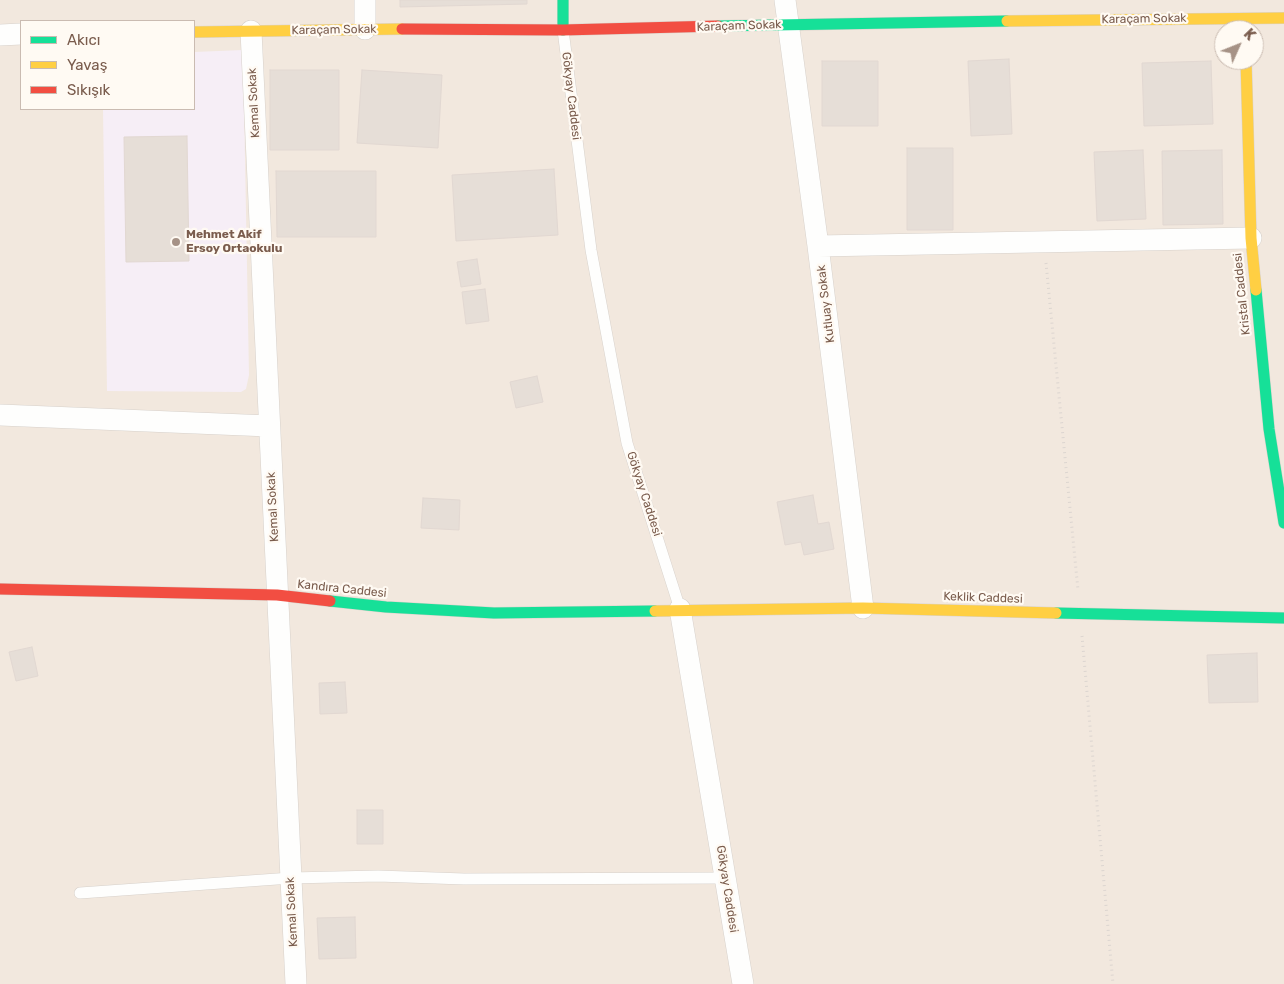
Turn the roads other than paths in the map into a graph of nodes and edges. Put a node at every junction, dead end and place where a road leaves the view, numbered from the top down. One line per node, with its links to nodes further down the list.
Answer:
1 (365, 0): 8 (street)
2 (562, 0): 9 (street, Gökyay Caddesi)
3 (785, 0): 7 (street, Kutluay Sokak)
4 (1246, 13): 5 (street, Karaçam Sokak); 6 (street); 7 (street, Karaçam Sokak)
5 (1284, 18)
6 (1246, 20)
7 (786, 24): 9 (street, Karaçam Sokak); 16 (street, Kutluay Sokak)
8 (365, 29): 9 (street, Karaçam Sokak); 10 (street, Karaçam Sokak)
9 (563, 30): 24 (lane, Gökyay Caddesi)
10 (251, 31): 11 (street, Karaçam Sokak); 18 (street, Kemal Sokak)
11 (195, 32)
12 (20, 34): 13 (street)
13 (0, 35)
14 (1246, 70): 15 (street, Kristal Caddesi)
15 (1251, 238): 16 (street); 19 (street, Kristal Caddesi)
16 (818, 246): 23 (street, Kutluay Sokak)
17 (0, 415): 18 (street)
18 (269, 426): 22 (street, Kemal Sokak)
19 (1277, 429): 20 (street, Kristal Caddesi)
20 (1284, 523)
21 (0, 589): 22 (street, Kandıra Caddesi)
22 (277, 596): 24 (street, Kandıra Caddesi); 26 (street, Kemal Sokak)
23 (863, 608): 24 (street, Keklik Caddesi); 25 (street, Keklik Caddesi)
24 (680, 609): 27 (street, Gökyay Caddesi)
25 (1284, 618)
26 (291, 878): 27 (lane); 28 (lane); 29 (street, Kemal Sokak)
27 (725, 878): 30 (street, Gökyay Caddesi)
28 (80, 893)
29 (296, 984)
30 (743, 984)

